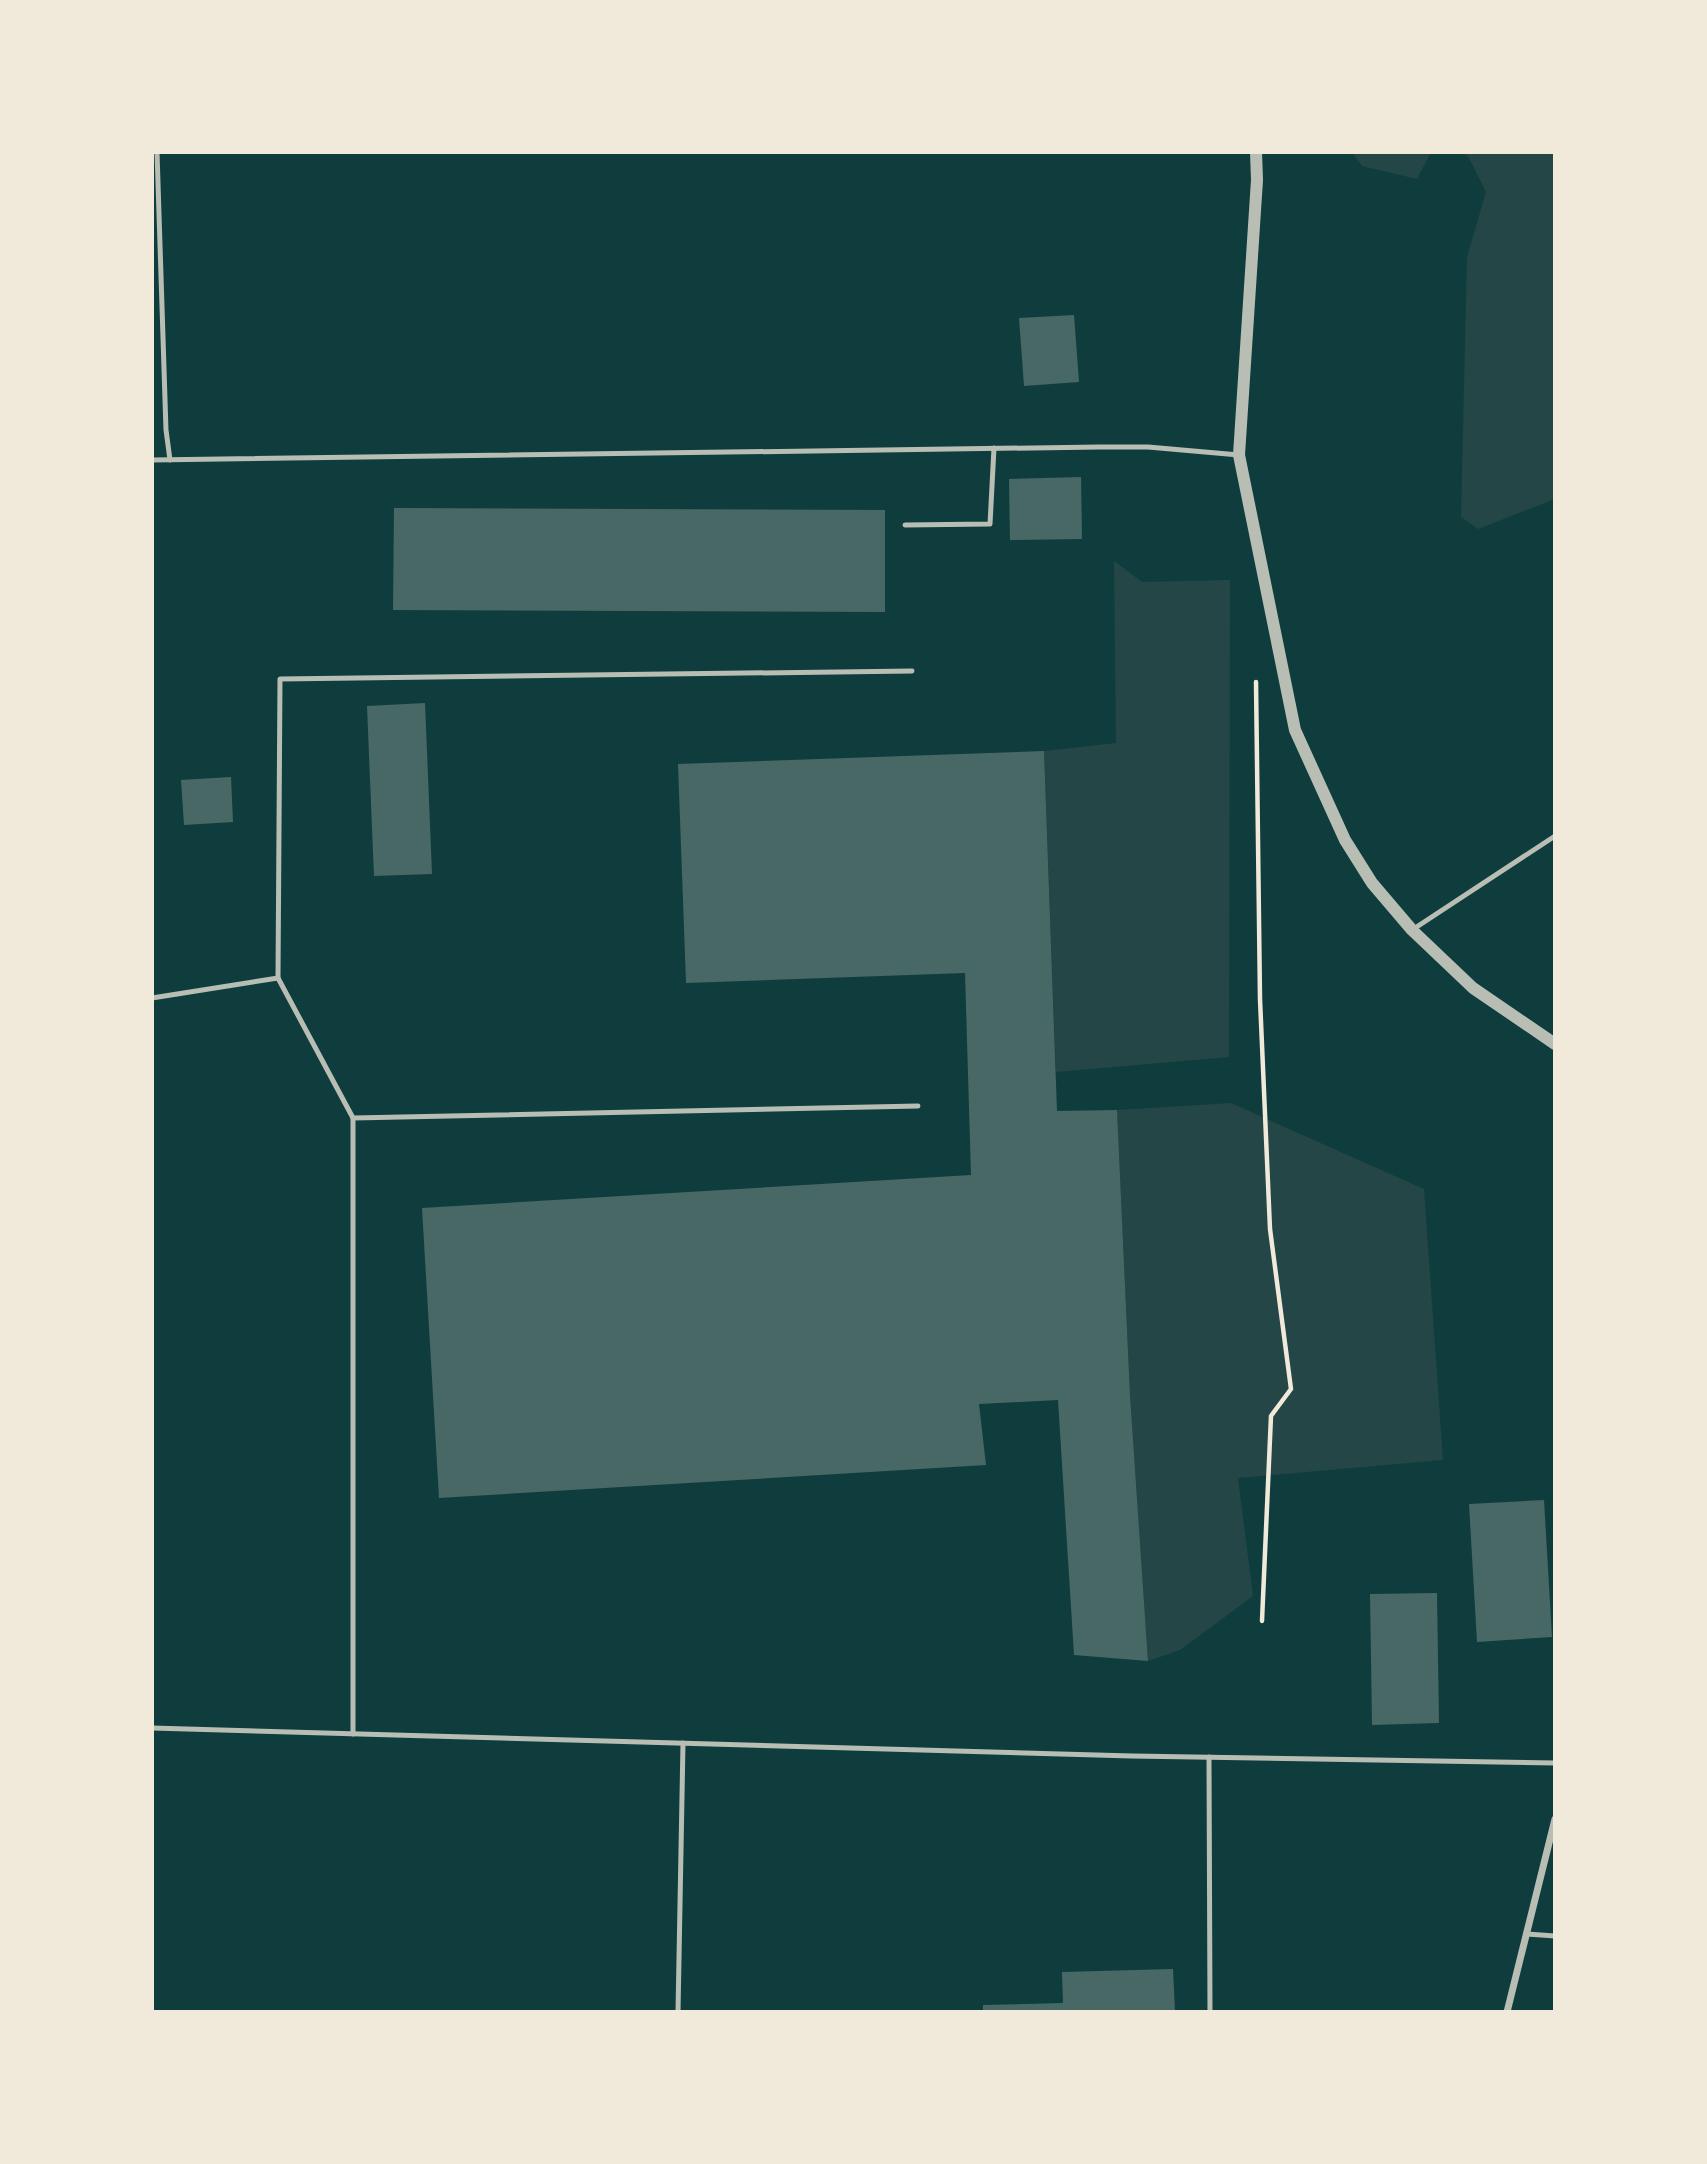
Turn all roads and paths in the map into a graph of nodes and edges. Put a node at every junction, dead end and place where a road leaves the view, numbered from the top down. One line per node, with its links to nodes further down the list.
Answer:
1 (157, 152): 6 (lane)
2 (1256, 152): 4 (street)
3 (994, 448): 4 (lane); 6 (lane); 7 (lane)
4 (1239, 455): 11 (street)
5 (152, 460): 6 (lane)
6 (170, 460)
7 (905, 525)
8 (1255, 669): 17 (path)
9 (912, 671): 12 (lane)
10 (1555, 836): 11 (lane)
11 (1412, 930): 14 (street)
12 (278, 978): 13 (lane); 16 (lane)
13 (152, 998)
14 (1555, 1044)
15 (918, 1106): 16 (lane)
16 (353, 1118): 19 (lane)
17 (1262, 1620)
18 (152, 1728): 19 (lane)
19 (353, 1734): 20 (lane)
20 (684, 1743): 21 (lane); 26 (lane)
21 (1209, 1757): 22 (lane); 27 (lane)
22 (1555, 1763)
23 (1555, 1819): 24 (street)
24 (1527, 1934): 25 (lane); 28 (street)
25 (1555, 1936)
26 (678, 2012)
27 (1210, 2012)
28 (1507, 2012)

